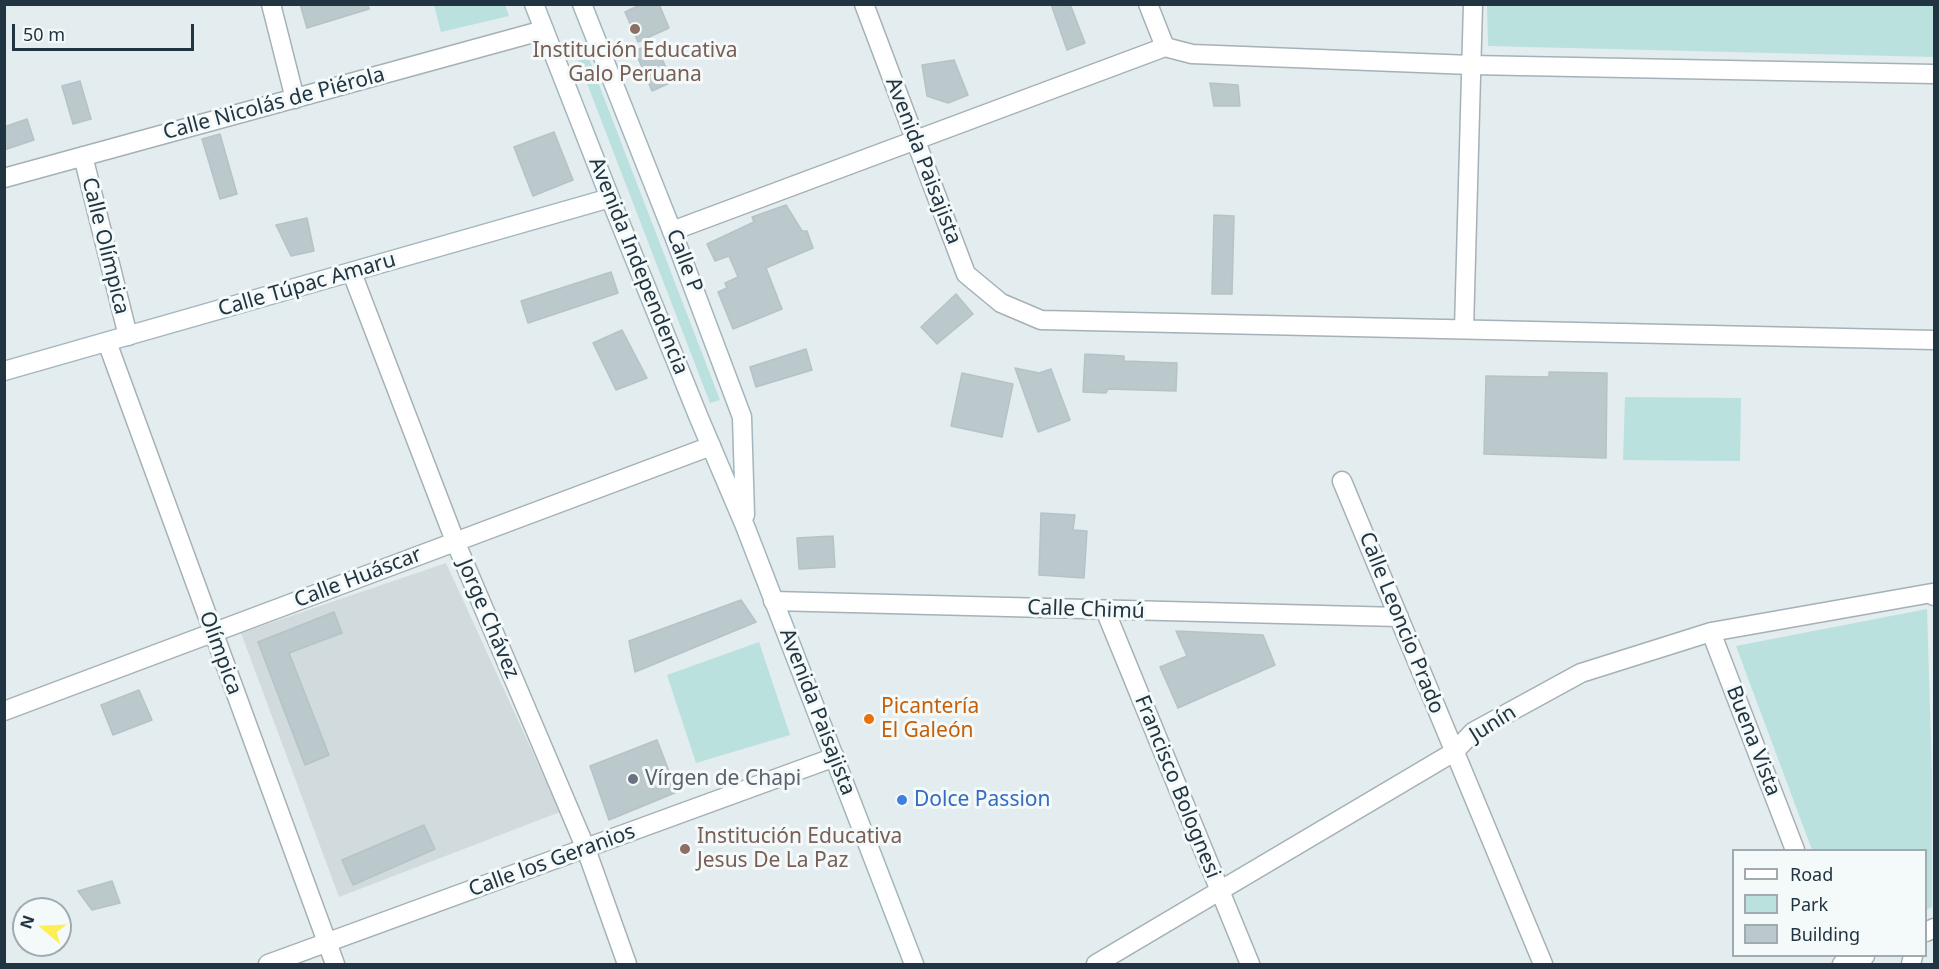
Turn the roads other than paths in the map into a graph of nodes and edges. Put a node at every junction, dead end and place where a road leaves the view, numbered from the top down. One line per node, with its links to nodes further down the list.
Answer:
1 (270, 4): 11 (street)
2 (534, 4): 7 (street, Avenida Independencia)
3 (582, 4): 16 (street, Calle P)
4 (864, 4): 12 (street, Avenida Paisajista)
5 (1148, 4): 8 (street)
6 (1473, 4): 9 (street)
7 (544, 30): 11 (street, Calle Nicolás de Piérola); 15 (street, Avenida Independencia)
8 (1165, 47): 9 (street); 12 (street)
9 (1471, 65): 10 (street); 18 (street)
10 (1935, 74)
11 (295, 99): 13 (street, Calle Nicolás de Piérola)
12 (915, 141): 16 (street); 18 (street, Avenida Paisajista)
13 (83, 156): 14 (street, Calle Nicolás de Piérola); 19 (street, Calle Olímpica)
14 (4, 178)
15 (610, 198): 17 (street, Calle Túpac Amaru); 23 (street, Avenida Independencia)
16 (672, 231): 25 (street, Calle P)
17 (352, 273): 19 (street, Calle Túpac Amaru); 26 (street, Jorge Chávez)
18 (1464, 329): 20 (street, Avenida Paisajista)
19 (128, 336): 21 (street, Calle Túpac Amaru)
20 (1935, 340)
21 (107, 342): 22 (street, Calle Túpac Amaru); 32 (street, Olímpica)
22 (4, 371)
23 (711, 446): 25 (street, Avenida Independencia); 26 (street, Calle Huáscar)
24 (1342, 482): 30 (street, Calle Leoncio Prado)
25 (746, 526): 28 (street, Avenida Paisajista)
26 (455, 541): 32 (street, Calle Huáscar); 36 (street, Jorge Chávez)
27 (1935, 596): 31 (street, Junín)
28 (773, 601): 29 (street, Calle Chimú); 35 (street, Avenida Paisajista)
29 (1105, 610): 30 (street, Calle Chimú); 38 (street, Francisco Bolognesi)
30 (1399, 617): 34 (street, Calle Leoncio Prado)
31 (1711, 632): 34 (street, Junín); 37 (street, Buena Vista)
32 (212, 633): 33 (street, Calle Huáscar); 39 (street, Olímpica)
33 (4, 711)
34 (1454, 752): 38 (street, Junín); 47 (street, Calle Leoncio Prado)
35 (836, 757): 36 (street, Calle los Geranios); 44 (street, Avenida Paisajista)
36 (586, 849): 39 (street, Calle los Geranios); 43 (street, Jorge Chávez)
37 (1795, 849)
38 (1220, 891): 45 (street, Junín); 46 (street, Francisco Bolognesi)
39 (327, 943): 41 (street, Calle los Geranios); 42 (street, Olímpica)
40 (1862, 957): 48 (street)
41 (268, 964)
42 (335, 964)
43 (627, 964)
44 (914, 964)
45 (1096, 964)
46 (1250, 964)
47 (1543, 964)
48 (1841, 964)

